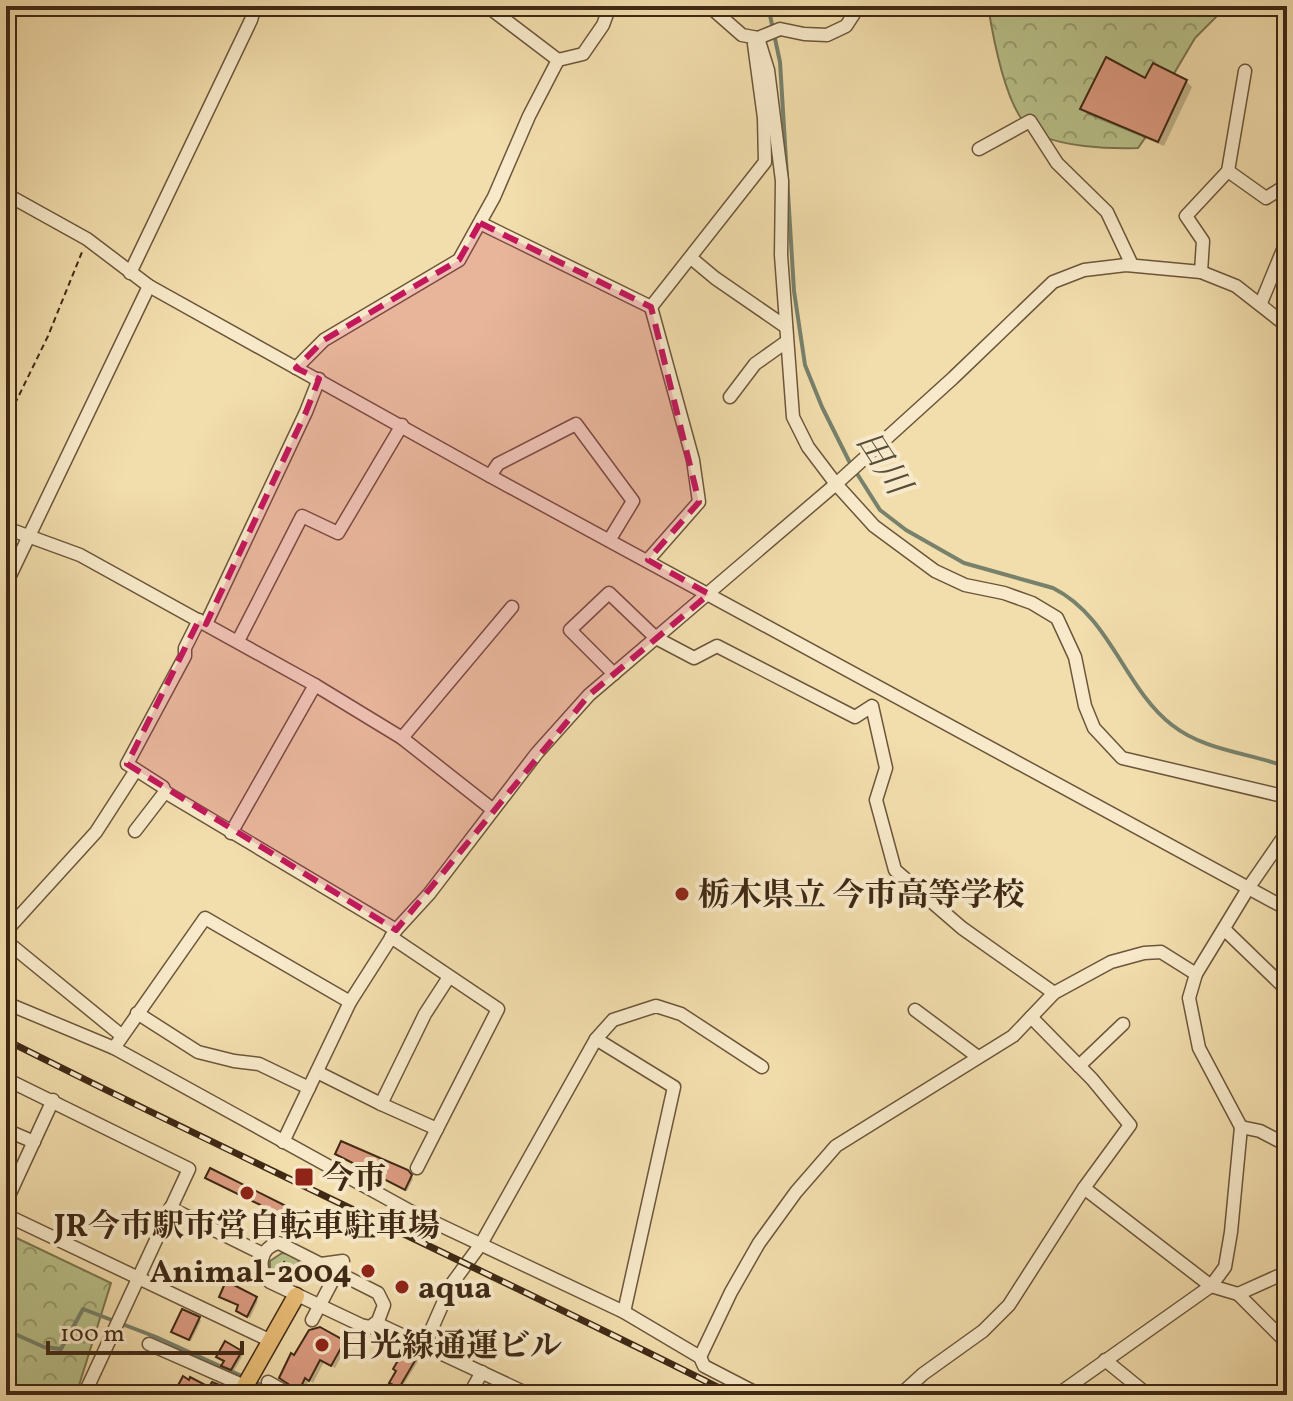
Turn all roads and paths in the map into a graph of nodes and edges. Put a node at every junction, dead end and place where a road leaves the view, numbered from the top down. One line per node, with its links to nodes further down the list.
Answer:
1 (255, 6): 19 (street)
2 (487, 6): 7 (street)
3 (610, 6): 7 (street)
4 (709, 6): 6 (street)
5 (859, 6): 6 (street)
6 (755, 38): 16 (street); 24 (street)
7 (558, 60): 13 (street)
8 (1245, 71): 10 (street)
9 (979, 149): 17 (street)
10 (1228, 171): 11 (street); 18 (street)
11 (1287, 185)
12 (6, 194): 14 (street)
13 (480, 223): 22 (street); 26 (street)
14 (87, 239): 19 (street); 29 (path)
15 (1287, 240): 21 (street)
16 (691, 258): 22 (street); 24 (street)
17 (1132, 265): 18 (street); 32 (street)
18 (1201, 272): 21 (street)
19 (130, 273): 20 (street)
20 (149, 286): 26 (street); 34 (street)
21 (1261, 303): 23 (street)
22 (651, 307): 36 (street)
23 (1287, 326)
24 (786, 327): 25 (street)
25 (786, 342): 28 (street); 32 (street)
26 (296, 368): 27 (street)
27 (319, 379): 30 (street); 40 (street)
28 (730, 397)
29 (6, 422)
30 (402, 425): 31 (street); 42 (street)
31 (490, 476): 35 (street); 35 (street)
32 (836, 484): 38 (street); 48 (street)
33 (6, 528): 34 (street)
34 (27, 537): 37 (street); 40 (street)
35 (610, 539): 36 (street)
36 (648, 560): 38 (street)
37 (6, 584)
38 (709, 594): 41 (street); 53 (street)
39 (512, 607): 45 (street)
40 (203, 622): 42 (street); 46 (street)
41 (656, 638): 43 (street); 43 (street); 62 (street)
42 (238, 641): 44 (street)
43 (614, 674): 49 (street)
44 (315, 685): 45 (street); 51 (street)
45 (402, 738): 49 (street)
46 (136, 770): 47 (street); 56 (street)
47 (165, 792): 50 (street); 51 (street)
48 (1287, 797)
49 (492, 809): 57 (street)
50 (135, 831)
51 (231, 833): 57 (street)
52 (1286, 834): 53 (street)
53 (1249, 887): 54 (street); 55 (street)
54 (1287, 909)
55 (1225, 930): 59 (street); 61 (street)
56 (6, 931)
57 (394, 934): 60 (street); 63 (street)
58 (6, 941): 69 (street)
59 (1196, 974): 62 (street); 80 (street)
60 (449, 977): 79 (street); 81 (street)
61 (1287, 990)
62 (1054, 993): 67 (street)
63 (350, 1002): 66 (street); 75 (street)
64 (6, 1003): 71 (street)
65 (915, 1010): 72 (street)
66 (137, 1013): 69 (street); 77 (street)
67 (1031, 1017): 72 (street); 73 (street)
68 (1123, 1024): 73 (street)
69 (121, 1035): 71 (street)
70 (596, 1039): 74 (street); 91 (street); 104 (street)
71 (114, 1048): 84 (street)
72 (978, 1057): 111 (street)
73 (1079, 1066): 87 (street)
74 (762, 1067)
75 (317, 1072): 77 (street); 79 (street)
76 (6, 1079): 78 (street)
77 (309, 1088): 84 (street)
78 (53, 1100): 83 (street); 89 (street)
79 (381, 1104): 81 (street)
80 (1241, 1127): 85 (street); 100 (street)
81 (437, 1129): 86 (street)
82 (6, 1130): 83 (street)
83 (34, 1142): 88 (street)
84 (283, 1142): 91 (street)
85 (1287, 1145)
86 (417, 1168)
87 (1084, 1188): 100 (street); 121 (street)
88 (6, 1202)
89 (170, 1208): 92 (street); 98 (street)
90 (6, 1215): 98 (street)
91 (481, 1244): 104 (street); 108 (street)
92 (263, 1254): 95 (street); 102 (street)
93 (284, 1260): 96 (path)
94 (343, 1261): 95 (street)
95 (321, 1264): 99 (street); 106 (street)
96 (296, 1266): 99 (street)
97 (1287, 1272): 101 (street)
98 (140, 1277): 107 (street); 116 (street)
99 (334, 1278): 103 (street)
100 (1211, 1286): 101 (street); 112 (street)
101 (1238, 1294): 109 (street)
102 (296, 1296): 103 (street); 107 (main road)
103 (319, 1306): 105 (street); 106 (street)
104 (624, 1312): 111 (street)
105 (312, 1320)
106 (376, 1323): 108 (street)
107 (271, 1341): 114 (main road)
108 (419, 1343): 113 (street)
109 (1287, 1343)
110 (149, 1344): 114 (street)
111 (700, 1357): 120 (street)
112 (1105, 1360): 122 (street); 123 (street)
113 (482, 1372): 118 (street); 119 (street)
114 (246, 1384): 115 (street)
115 (266, 1388): 117 (street)
116 (84, 1395)
117 (291, 1395)
118 (469, 1395)
119 (530, 1395)
120 (760, 1395)
121 (900, 1395)
122 (1057, 1395)
123 (1148, 1395)

